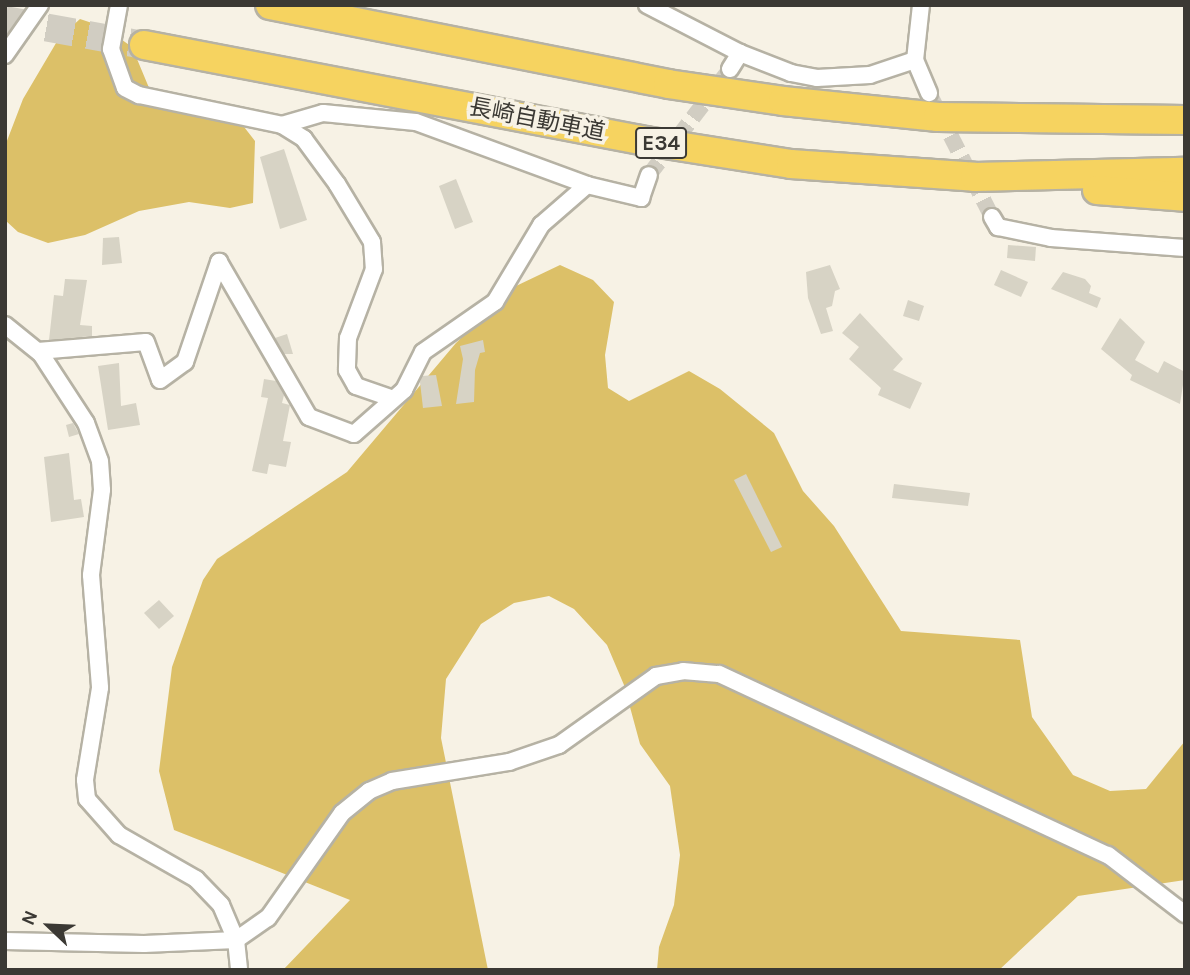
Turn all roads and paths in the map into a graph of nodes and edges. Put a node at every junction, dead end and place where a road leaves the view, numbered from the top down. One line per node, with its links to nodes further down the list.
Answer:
1 (40, 5): 8 (street)
2 (119, 5): 13 (street)
3 (270, 5): 12 (highway)
4 (647, 5): 7 (street)
5 (921, 5): 9 (street)
6 (144, 45): 16 (highway, 長崎自動車道 / E34)
7 (740, 53): 9 (street); 10 (street)
8 (5, 55)
9 (915, 60): 11 (street)
10 (730, 69)
11 (929, 93)
12 (1185, 120)
13 (282, 125): 17 (street); 23 (street)
14 (1185, 172): 16 (highway, 長崎自動車道 / E34)
15 (649, 175): 17 (street)
16 (975, 177): 18 (highway)
17 (587, 185): 23 (street)
18 (1185, 197)
19 (992, 217): 20 (street)
20 (1185, 248)
21 (5, 325): 22 (street)
22 (38, 351): 23 (street); 25 (street)
23 (393, 399)
24 (1185, 914): 25 (street)
25 (236, 940): 26 (street); 27 (street)
26 (5, 941)
27 (239, 970)

